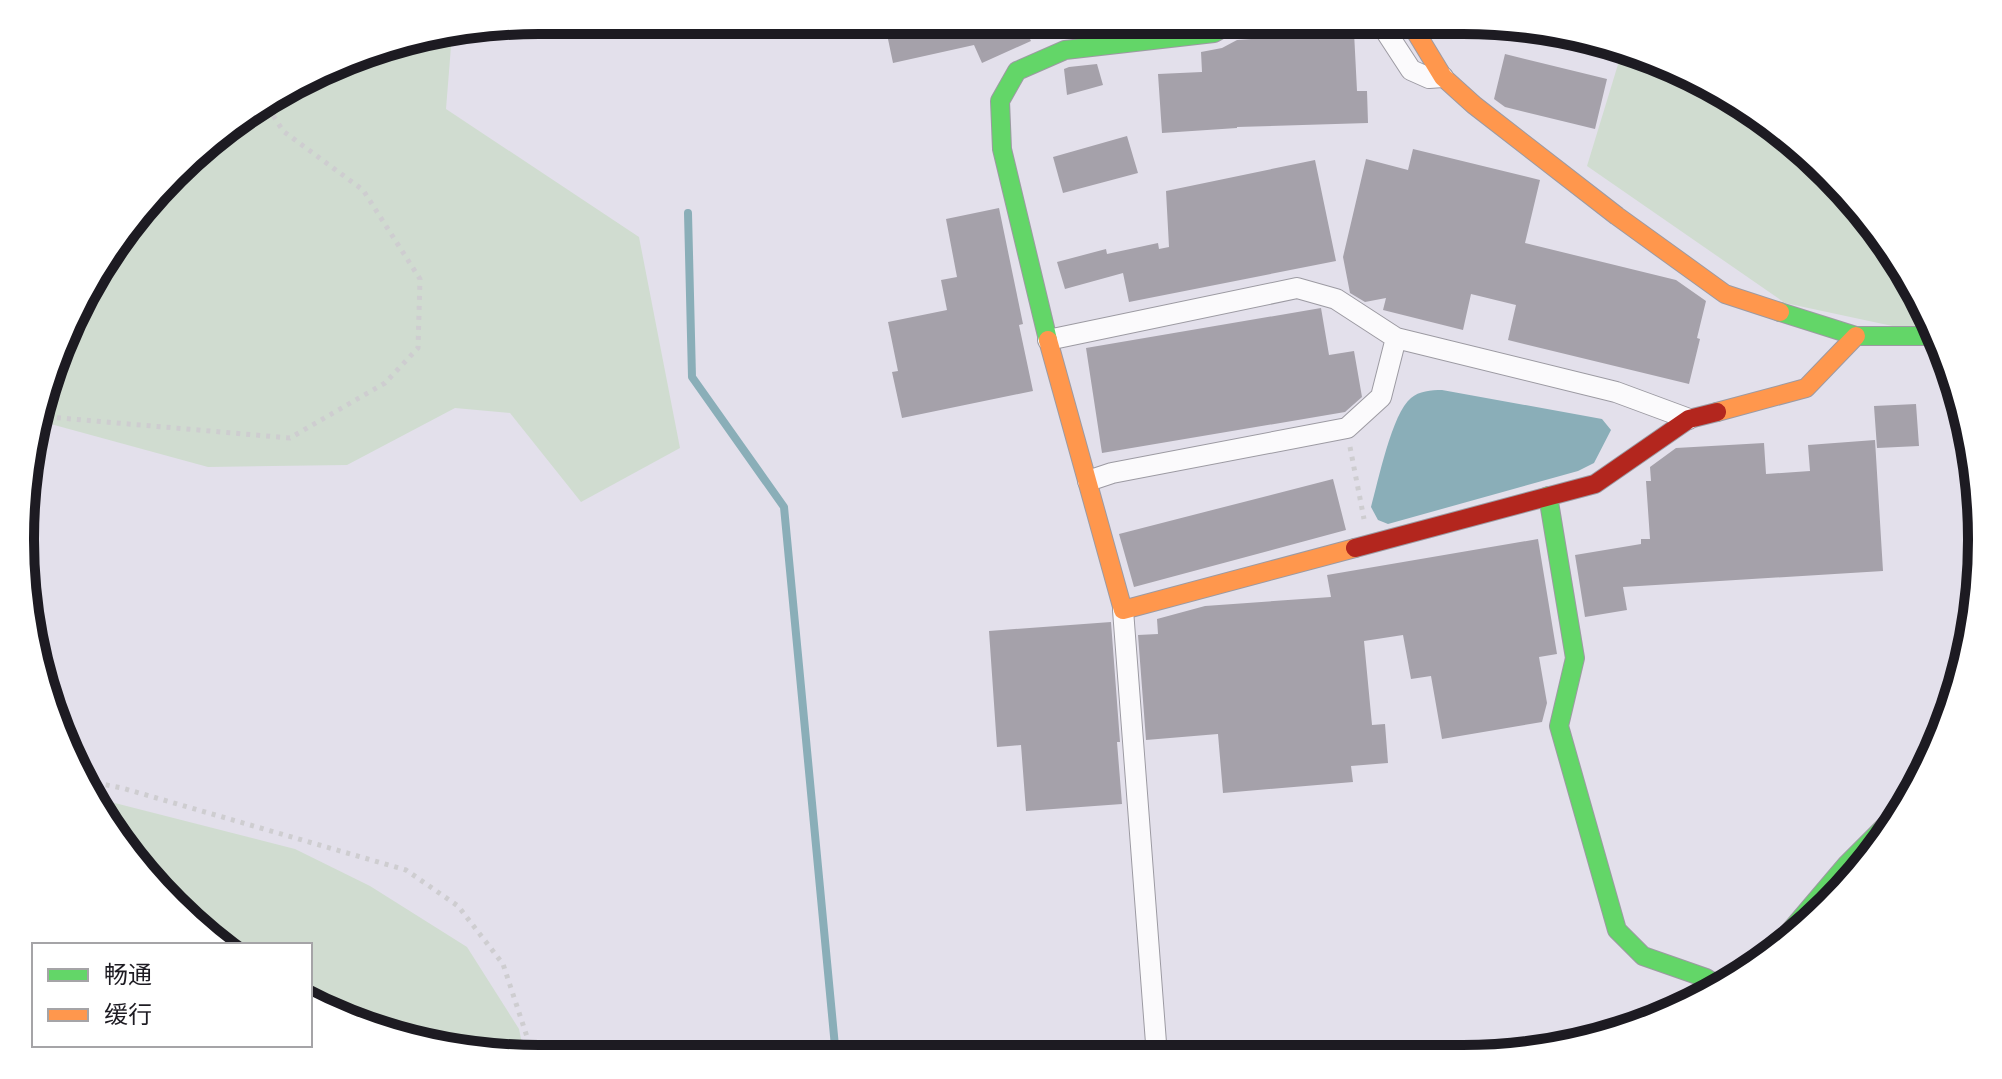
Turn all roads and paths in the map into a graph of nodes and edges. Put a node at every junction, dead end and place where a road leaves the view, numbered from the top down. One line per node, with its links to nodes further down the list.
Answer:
1 (1205, 34): 9 (main road)
2 (1387, 34): 4 (street)
3 (1417, 34): 4 (main road)
4 (1443, 77): 6 (main road)
5 (271, 112): 10 (path)
6 (1856, 336): 7 (main road); 11 (main road)
7 (1925, 336)
8 (1396, 338): 9 (street); 11 (street); 12 (street)
9 (1048, 340): 13 (main road)
10 (49, 417)
11 (1689, 419): 14 (main road)
12 (1347, 428): 13 (street); 15 (path)
13 (1088, 481): 16 (main road)
14 (1548, 496): 15 (main road); 20 (main road)
15 (1368, 544): 16 (main road)
16 (1123, 610): 22 (street)
17 (97, 783): 21 (path)
18 (1864, 847): 19 (main road)
19 (1814, 903)
20 (1709, 980)
21 (530, 1045)
22 (1156, 1045)

